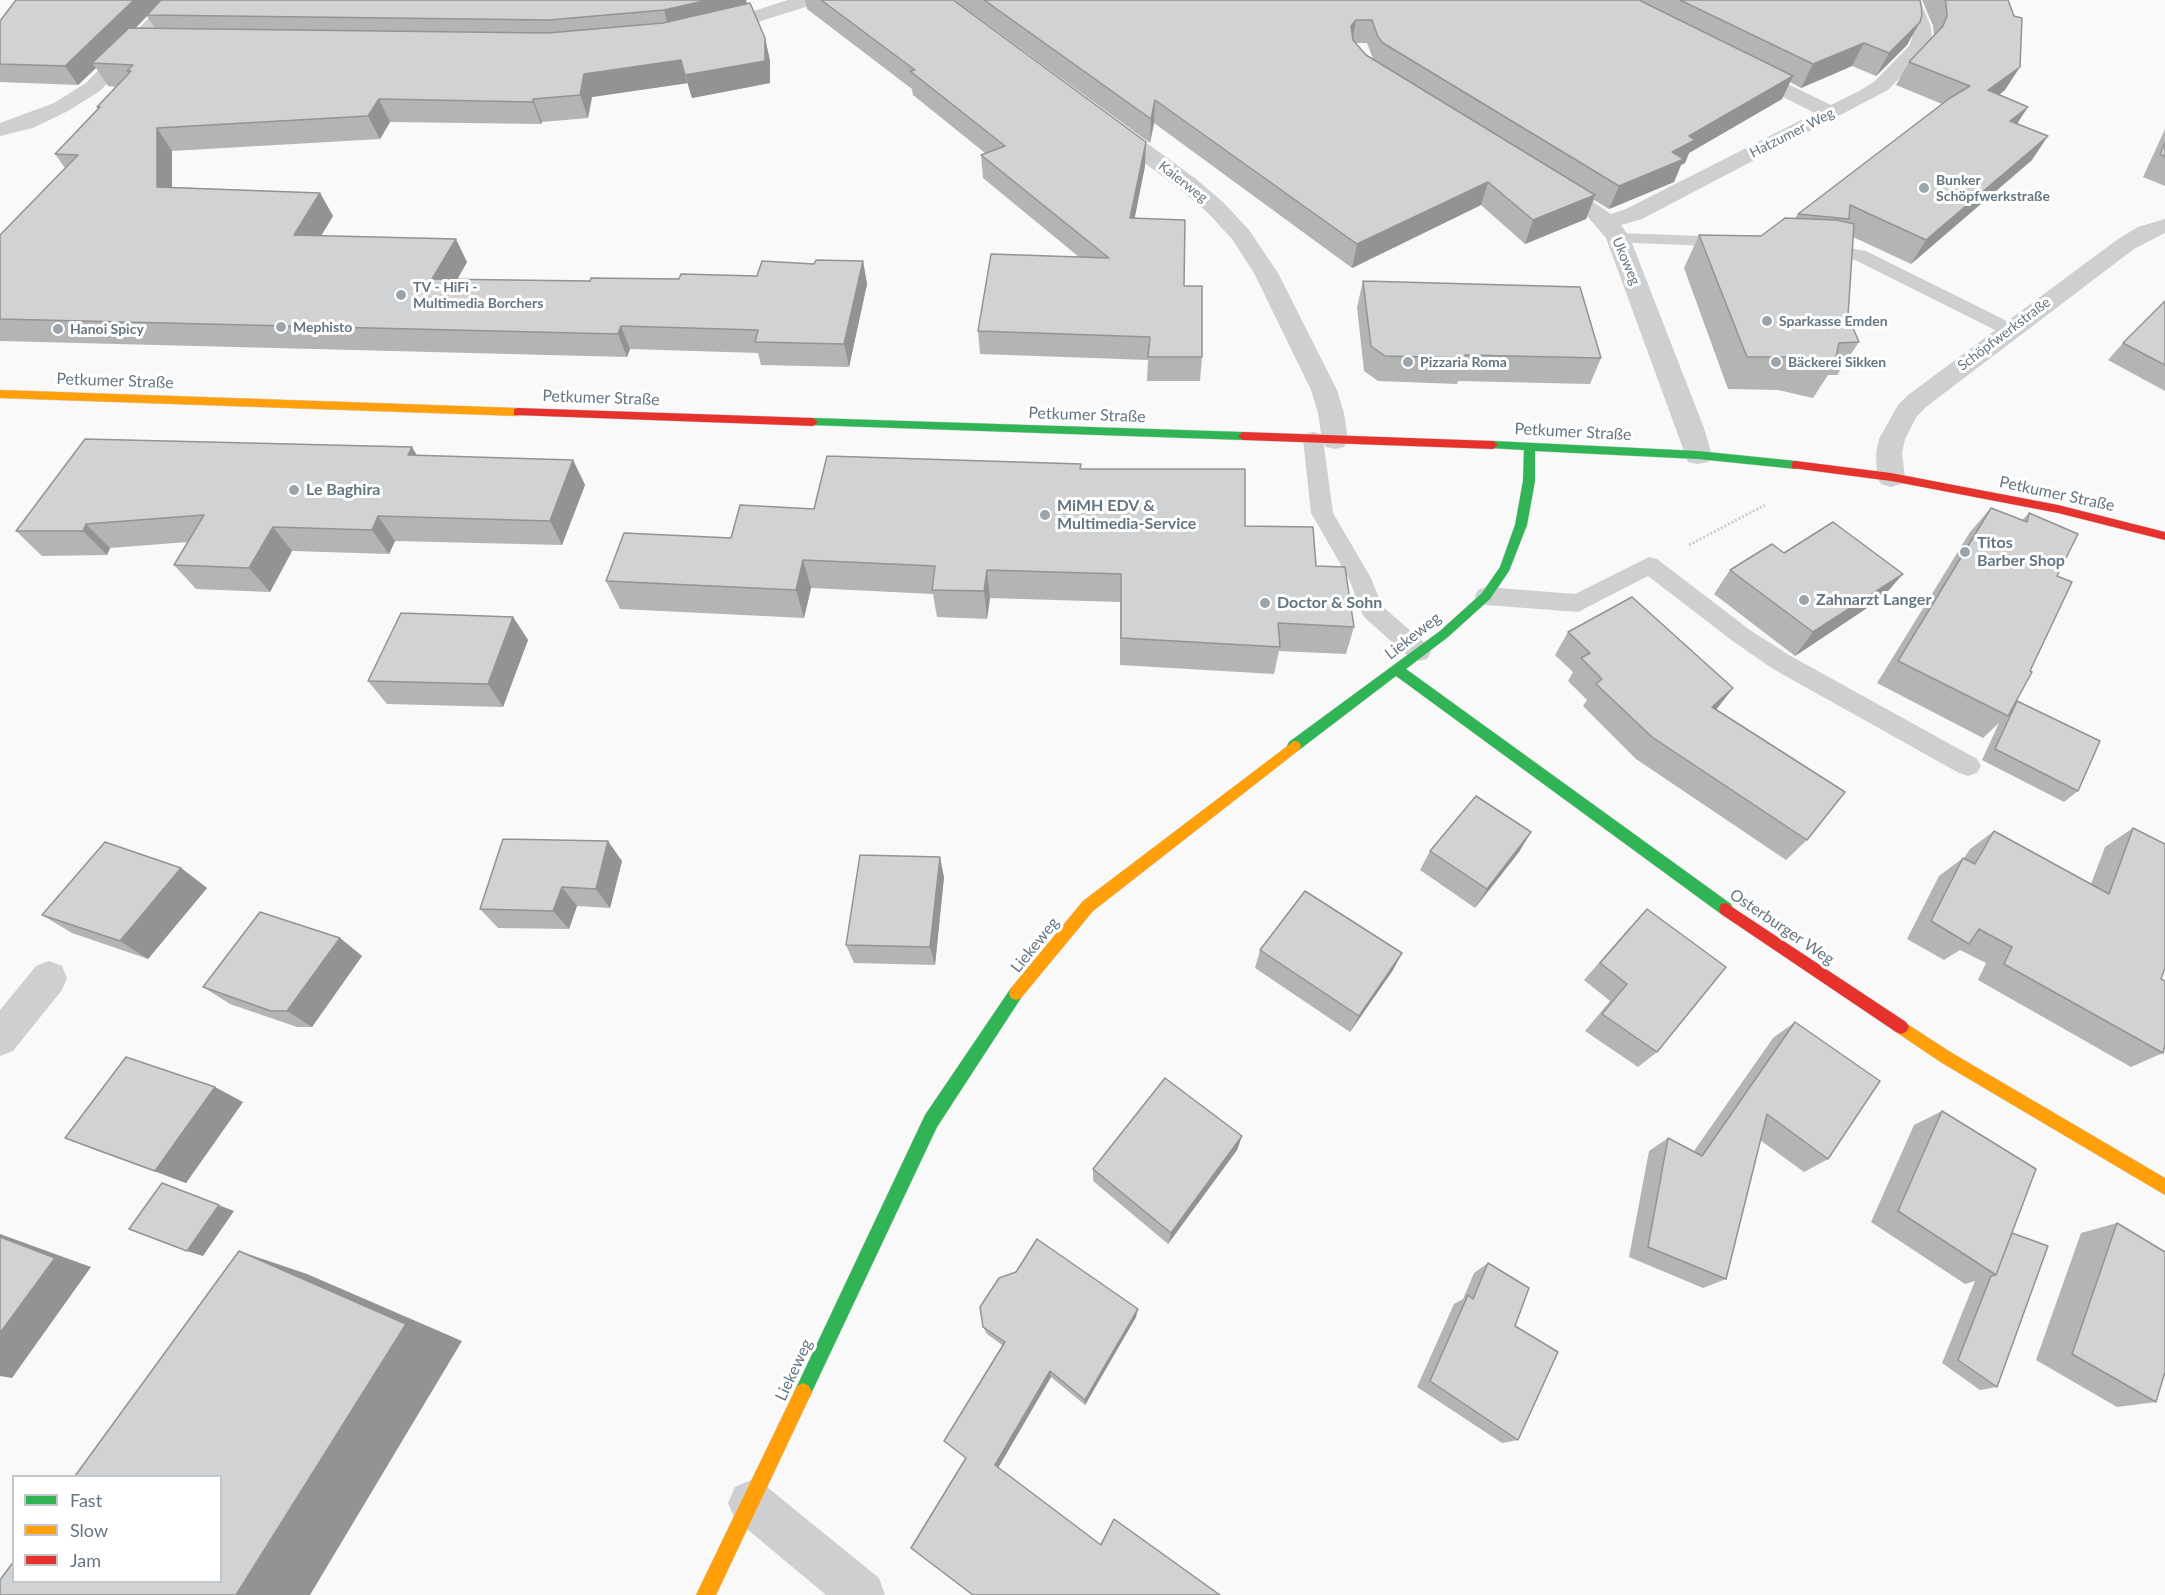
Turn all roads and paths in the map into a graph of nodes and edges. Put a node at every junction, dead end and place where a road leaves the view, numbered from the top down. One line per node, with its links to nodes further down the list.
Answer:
1 (177, 0): 5 (street)
2 (808, 0): 4 (street)
3 (1910, 0): 9 (street, Hatzumer Weg)
4 (694, 30)
5 (138, 42): 6 (street); 10 (street)
6 (162, 42)
7 (1728, 62): 9 (street)
8 (1091, 113): 18 (street, Kaierweg)
9 (1831, 113): 13 (street, Hatzumer Weg)
10 (0, 130)
11 (1534, 173): 13 (street, Ukoweg)
12 (2165, 226): 16 (street, Schöpfwerkstraße)
13 (1613, 230): 14 (lane); 20 (street, Ukoweg)
14 (1749, 242)
15 (1795, 245): 16 (lane)
16 (2010, 330): 22 (street, Schöpfwerkstraße)
17 (0, 394): 18 (main road, Petkumer Straße)
18 (1324, 440): 19 (main road, Petkumer Straße); 26 (lane)
19 (1530, 446): 20 (main road, Petkumer Straße); 25 (main road, Liekeweg)
20 (1698, 455): 21 (main road, Petkumer Straße)
21 (1783, 463): 22 (main road, Petkumer Straße); 24 (path)
22 (1891, 477): 23 (main road, Petkumer Straße)
23 (2165, 536)
24 (1649, 565): 25 (lane); 28 (lane)
25 (1486, 596): 26 (main road, Liekeweg)
26 (1419, 652): 27 (main road, Liekeweg)
27 (1397, 669): 31 (main road, Osterburger Weg); 32 (main road, Liekeweg)
28 (1968, 766)
29 (49, 978): 30 (street)
30 (0, 1038)
31 (2165, 1187)
32 (751, 1503): 33 (main road, Liekeweg); 34 (street)
33 (706, 1595)
34 (862, 1595)

